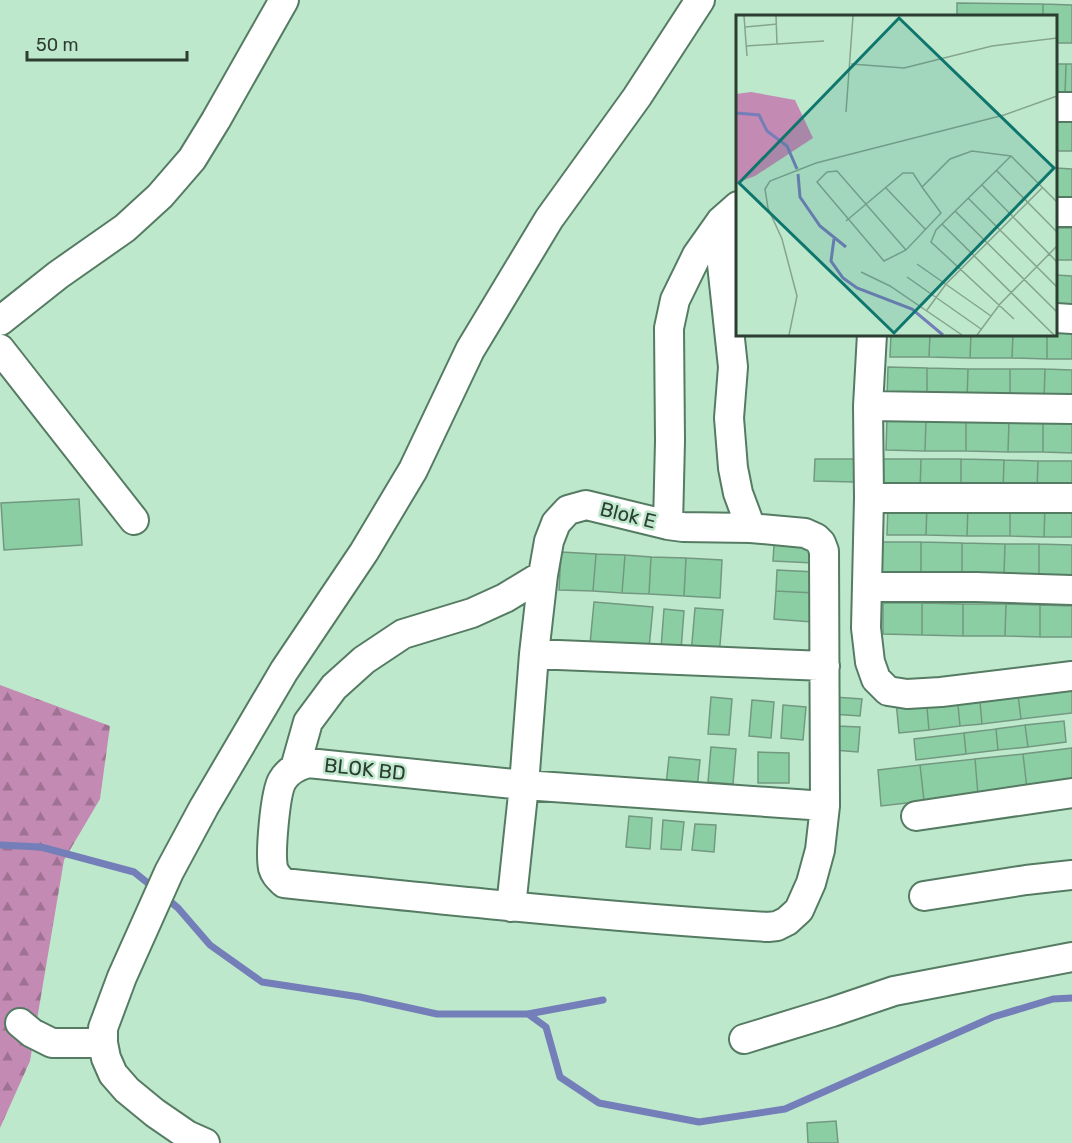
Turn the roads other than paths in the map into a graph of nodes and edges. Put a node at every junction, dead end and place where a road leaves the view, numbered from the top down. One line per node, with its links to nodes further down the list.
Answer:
1 (284, 0): 7 (street)
2 (700, 0): 34 (street)
3 (730, 213): 4 (street); 15 (street, Blok E)
4 (732, 307): 16 (street)
5 (1057, 318): 6 (street)
6 (1072, 319)
7 (0, 321)
8 (872, 336): 10 (street)
9 (0, 349): 14 (street)
10 (868, 406): 11 (street); 12 (street)
11 (1072, 410)
12 (869, 498): 13 (street); 18 (street)
13 (1072, 498)
14 (135, 520)
15 (668, 525): 16 (street); 17 (street, Blok E)
16 (751, 528): 21 (street)
17 (543, 575): 20 (street, Blok E); 23 (street)
18 (867, 586): 19 (street); 22 (street)
19 (1072, 590)
20 (534, 654): 21 (street); 24 (street, Blok E)
21 (825, 666): 26 (street)
22 (1072, 676)
23 (295, 768): 24 (street, BLOK BD); 30 (street, BLOK BD)
24 (524, 785): 26 (street, BLOK BD); 30 (street, Blok E)
25 (1072, 793): 27 (street)
26 (825, 806): 30 (street)
27 (916, 816)
28 (1072, 875): 29 (street)
29 (924, 896)
30 (511, 907)
31 (1072, 957): 33 (street)
32 (20, 1023): 34 (street)
33 (744, 1039)
34 (103, 1043): 35 (street)
35 (205, 1143)

